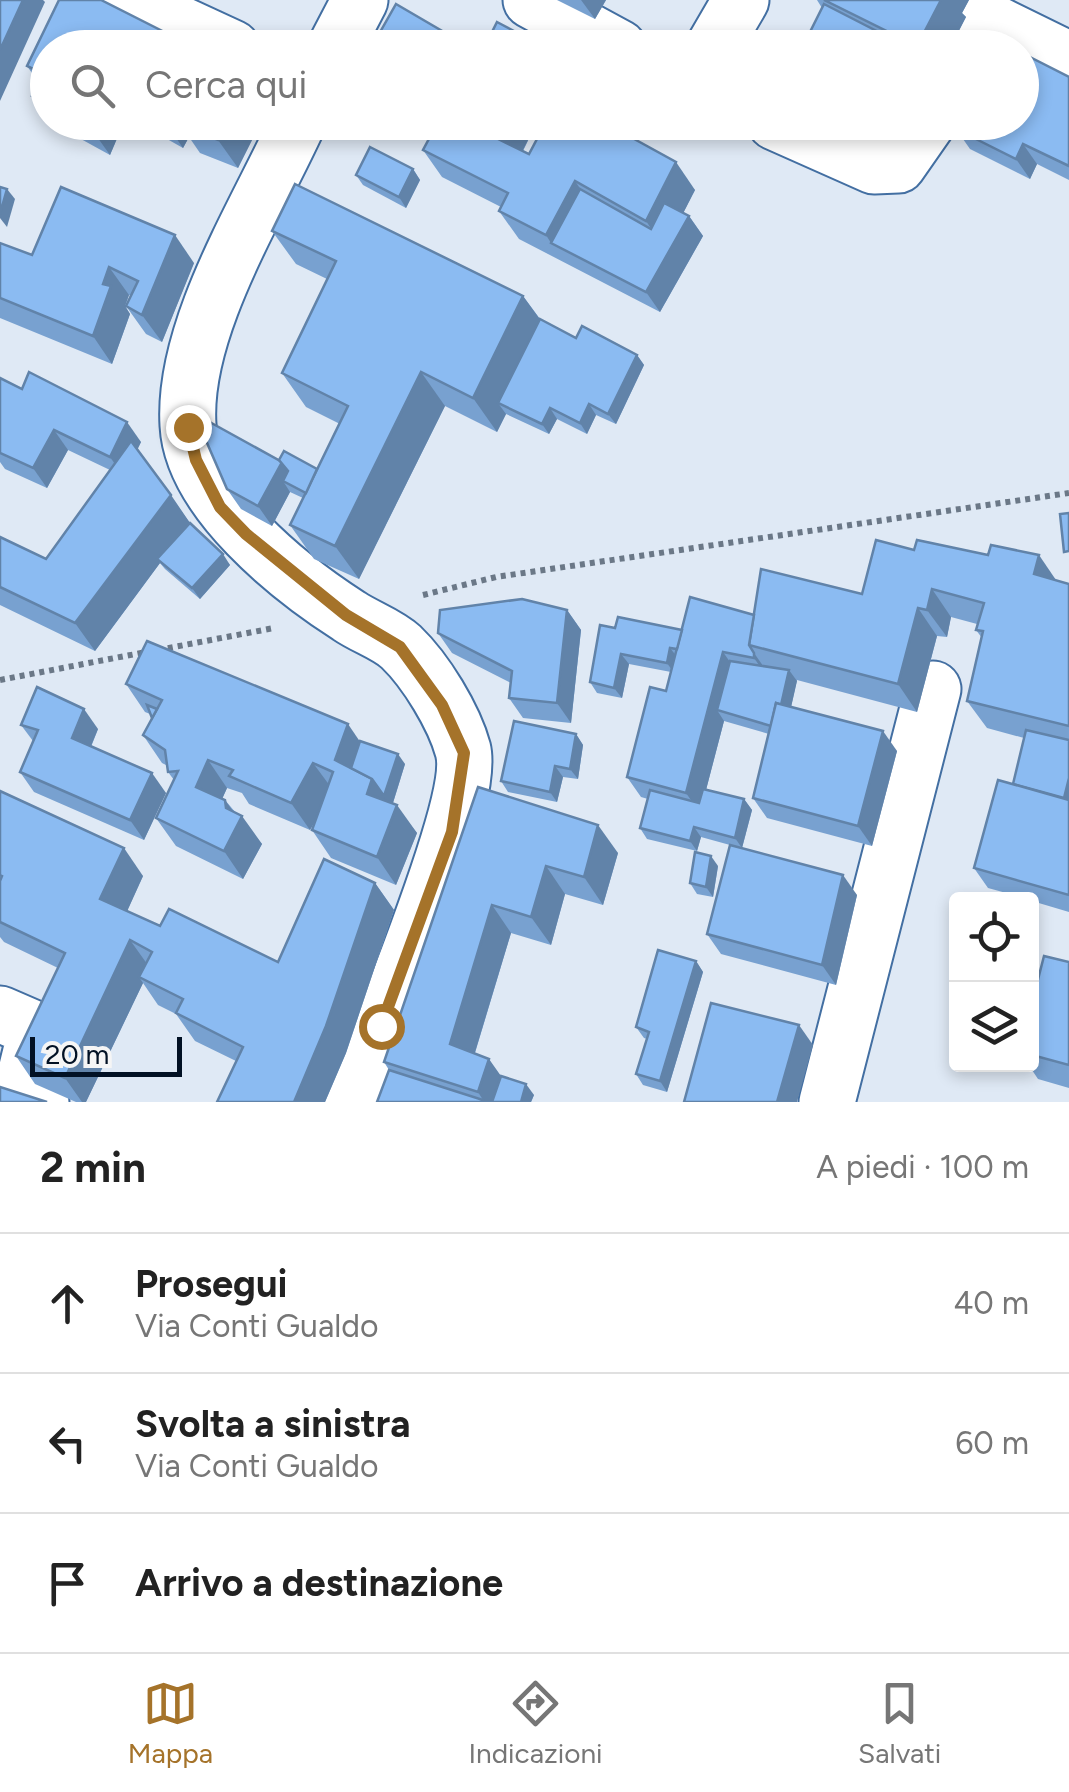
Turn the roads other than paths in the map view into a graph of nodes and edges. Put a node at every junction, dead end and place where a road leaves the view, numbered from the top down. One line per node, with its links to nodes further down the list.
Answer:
1 (128, 0): 5 (street)
2 (360, 0): 6 (street)
3 (531, 0): 7 (street)
4 (741, 0): 8 (street)
5 (193, 30)
6 (345, 30)
7 (586, 30)
8 (724, 30)
9 (980, 30): 10 (street)
10 (1008, 30)
11 (1039, 45): 12 (street)
12 (1069, 60)
13 (290, 140): 19 (street)
14 (815, 140): 15 (street)
15 (916, 140)
16 (933, 689): 20 (street)
17 (0, 1014): 18 (street)
18 (41, 1102)
19 (351, 1102)
20 (827, 1102)

